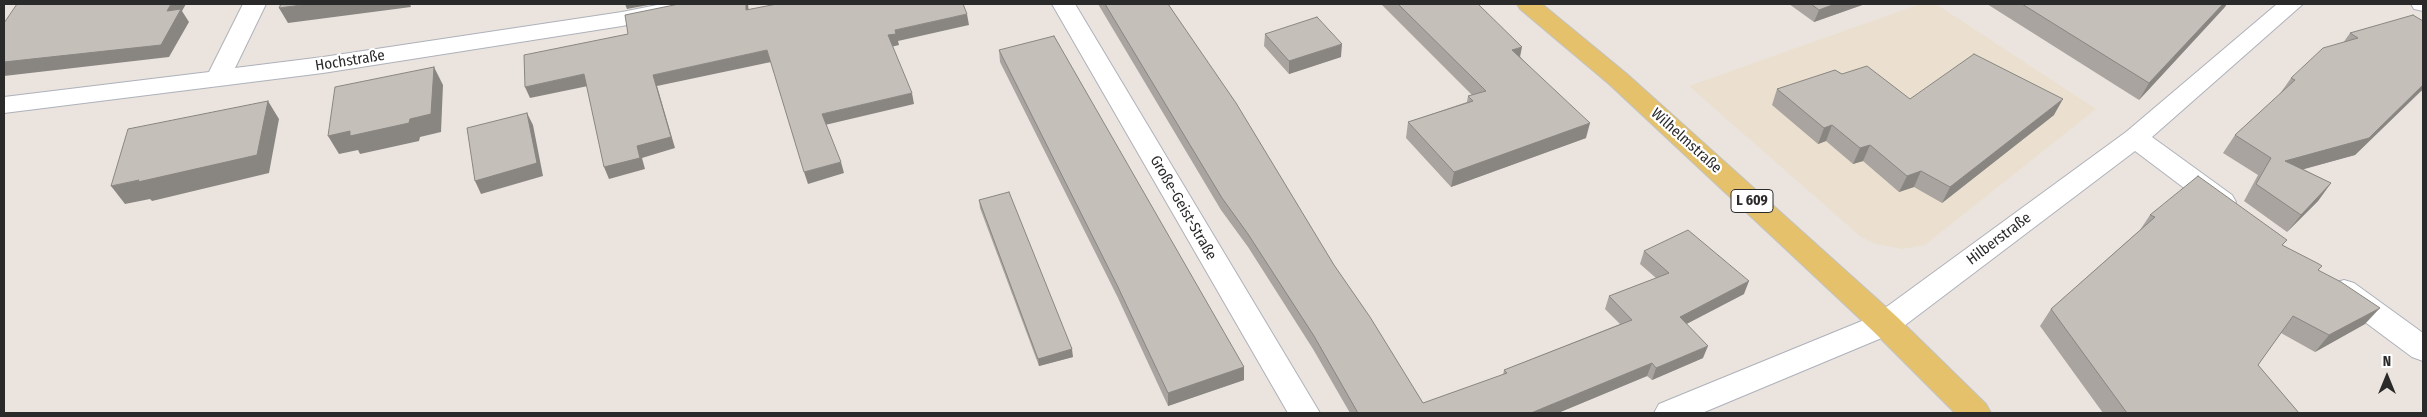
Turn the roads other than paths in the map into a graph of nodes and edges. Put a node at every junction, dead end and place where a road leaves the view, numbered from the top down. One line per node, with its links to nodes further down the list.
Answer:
1 (254, 4): 6 (street)
2 (694, 4): 6 (street, Hochstraße)
3 (1063, 4): 13 (street, Große-Geist-Straße)
4 (1528, 4): 11 (main road, Wilhelmstraße / L 609)
5 (2291, 4): 8 (street, Hilberstraße)
6 (217, 80): 7 (street, Hochstraße)
7 (4, 105)
8 (2135, 138): 9 (street); 11 (street, Hilberstraße)
9 (2239, 214)
10 (2327, 279): 12 (street)
11 (1885, 324): 14 (street, Hilberstraße); 15 (main road, L 609)
12 (2423, 349)
13 (1304, 413)
14 (1670, 413)
15 (1975, 413)

